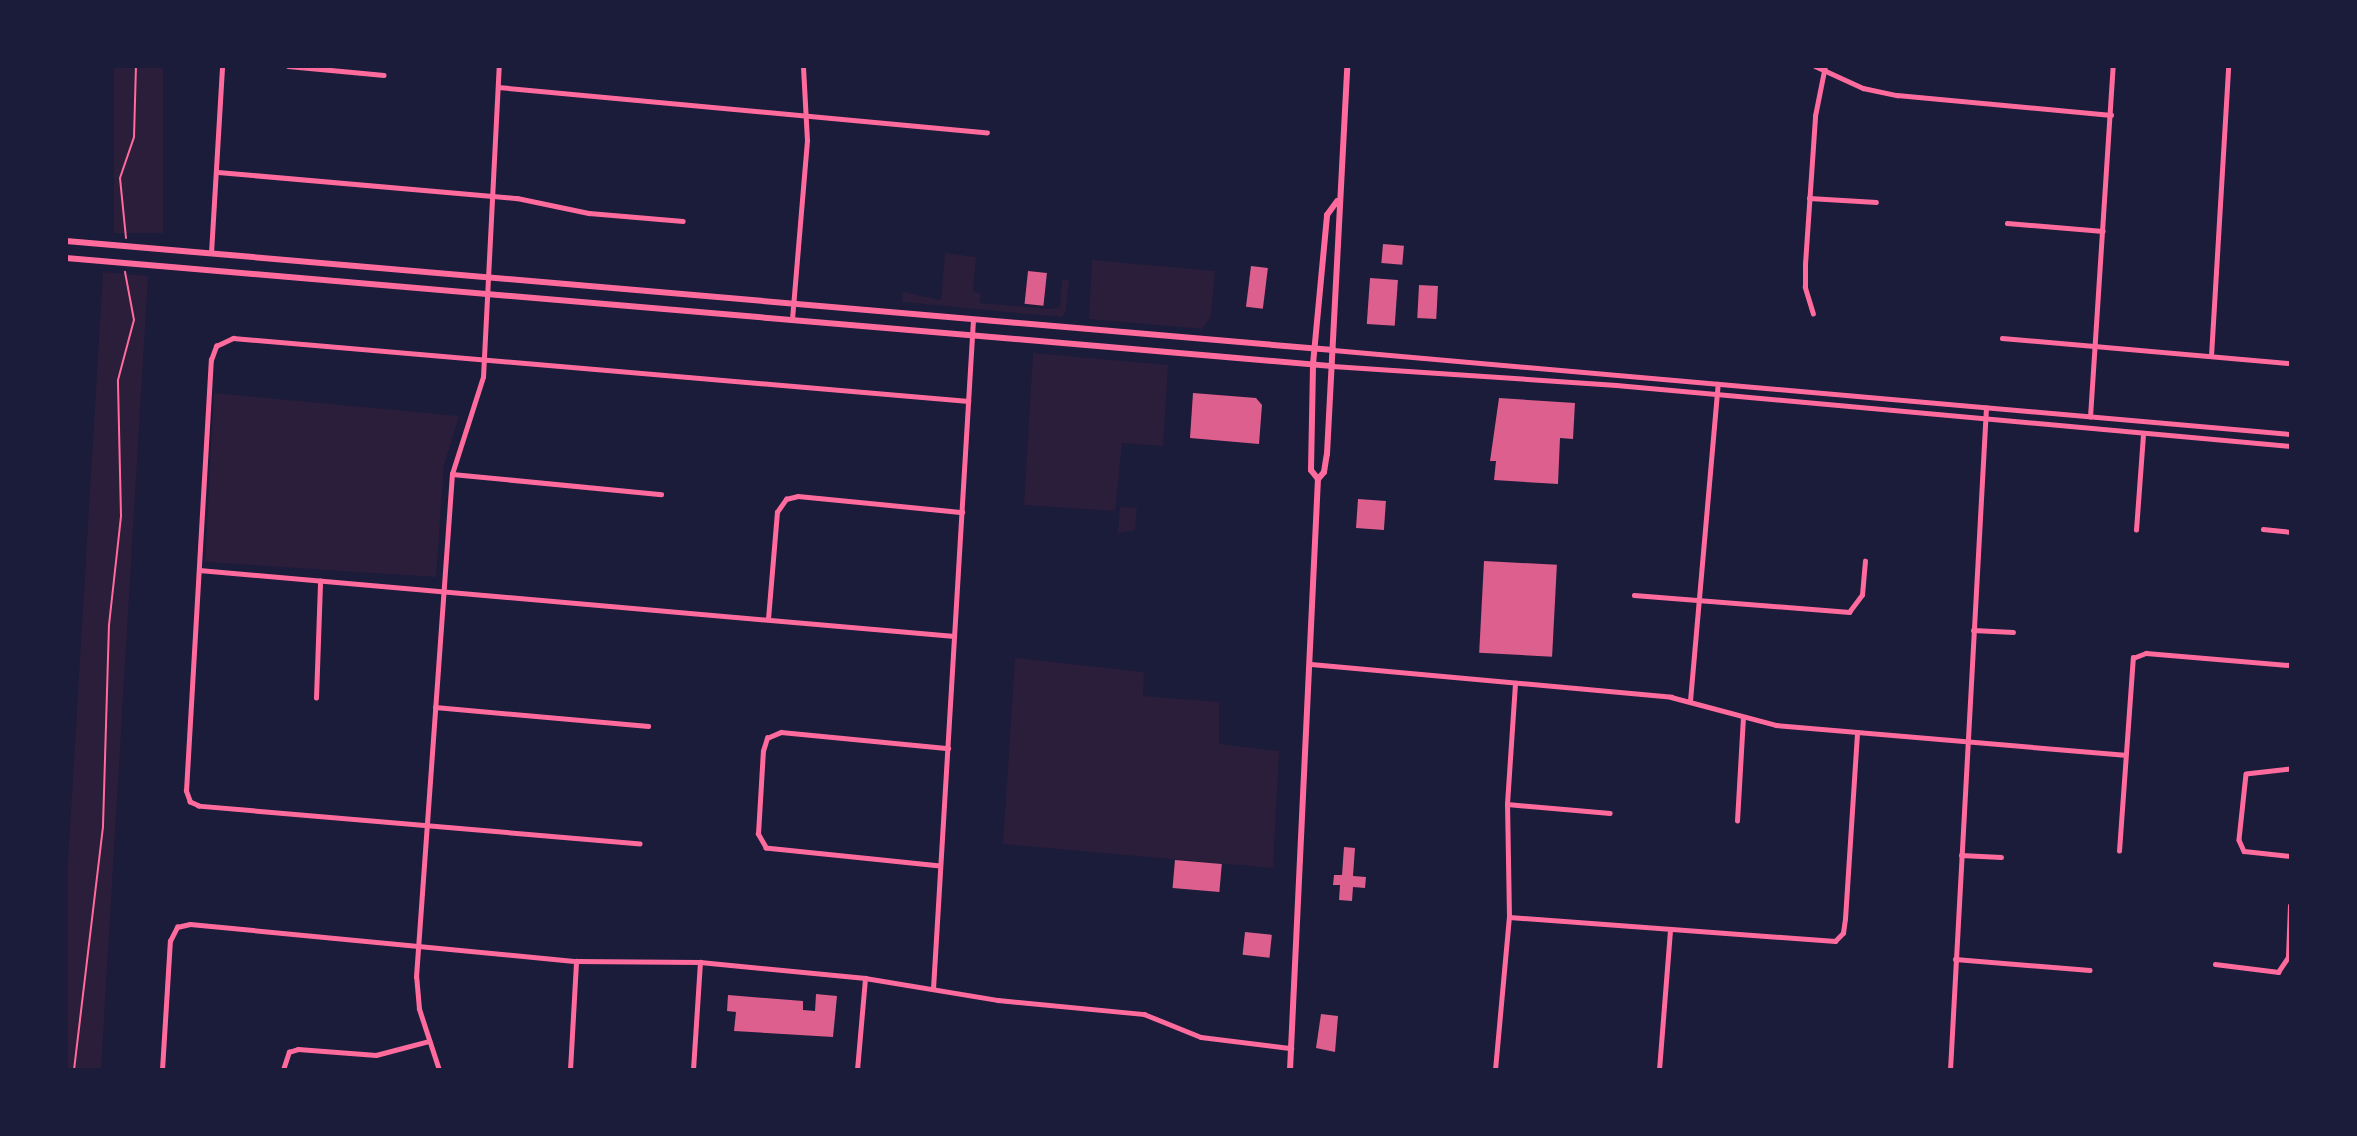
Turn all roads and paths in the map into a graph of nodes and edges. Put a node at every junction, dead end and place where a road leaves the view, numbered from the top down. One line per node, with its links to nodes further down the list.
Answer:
1 (136, 66): 25 (path)
2 (222, 66): 16 (street)
3 (288, 66): 11 (street)
4 (499, 66): 12 (street)
5 (803, 66): 13 (street)
6 (1347, 66): 19 (main road)
7 (1815, 66): 10 (street)
8 (2113, 66): 14 (street)
9 (2228, 66): 40 (street)
10 (1824, 69): 14 (street); 18 (street)
11 (384, 75)
12 (498, 87): 13 (street); 17 (street)
13 (804, 115): 15 (street); 31 (street)
14 (2111, 116): 23 (street)
15 (986, 132)
16 (218, 172): 17 (street); 26 (street)
17 (491, 196): 21 (street); 29 (street)
18 (1809, 198): 20 (street); 32 (street)
19 (1336, 201): 38 (main road); 39 (main road)
20 (1876, 202)
21 (683, 221)
22 (2007, 223): 23 (street)
23 (2103, 230): 37 (street)
24 (66, 241): 25 (main road)
25 (128, 247): 26 (main road)
26 (211, 253): 29 (main road)
27 (66, 258): 28 (main road)
28 (125, 264): 30 (main road); 107 (path)
29 (488, 277): 30 (street); 31 (main road)
30 (487, 293): 33 (main road); 41 (street)
31 (794, 304): 33 (street); 34 (main road)
32 (1813, 314)
33 (792, 319): 35 (main road)
34 (973, 320): 35 (street); 38 (main road)
35 (972, 334): 43 (main road); 47 (street)
36 (2002, 338): 37 (street)
37 (2095, 346): 40 (street); 49 (street)
38 (1314, 349): 39 (main road); 43 (main road)
39 (1333, 350): 44 (main road); 45 (street)
40 (2211, 356): 42 (street)
41 (483, 361): 47 (street); 54 (street); 62 (street)
42 (2291, 363)
43 (1313, 364): 44 (main road); 55 (main road)
44 (1332, 366): 46 (street); 55 (main road)
45 (1718, 384): 46 (street); 48 (street)
46 (1717, 394): 50 (street); 66 (street)
47 (968, 401): 57 (street)
48 (1986, 408): 49 (street); 50 (street)
49 (2090, 417): 52 (street)
50 (1986, 420): 51 (street); 68 (street)
51 (2143, 434): 53 (street); 58 (street)
52 (2291, 435)
53 (2291, 446)
54 (452, 474): 56 (street); 64 (street)
55 (1318, 479): 71 (main road)
56 (662, 494)
57 (962, 512): 67 (street); 70 (street)
58 (2136, 530)
59 (2263, 530): 60 (street)
60 (2291, 532)
61 (1866, 561): 66 (street)
62 (199, 570): 63 (street); 87 (street)
63 (320, 581): 64 (street); 74 (street)
64 (442, 592): 67 (street); 76 (street)
65 (1634, 595): 66 (street)
66 (1701, 602): 75 (street)
67 (768, 619): 70 (street)
68 (1973, 630): 69 (street); 80 (street)
69 (2013, 632)
70 (954, 636): 81 (street)
71 (1311, 664): 73 (street); 106 (main road)
72 (2291, 665): 82 (street)
73 (1515, 683): 75 (street); 84 (street)
74 (316, 698)
75 (1690, 701): 77 (street)
76 (435, 707): 78 (street); 87 (street)
77 (1743, 718): 79 (street); 86 (street)
78 (648, 726)
79 (1857, 732): 80 (street); 96 (street)
80 (1967, 741): 82 (street); 90 (street)
81 (948, 748): 93 (street); 93 (street)
82 (2124, 755): 89 (street)
83 (2291, 769): 91 (street)
84 (1507, 804): 85 (street); 95 (street)
85 (1610, 813)
86 (1737, 821)
87 (428, 825): 88 (street); 97 (street)
88 (640, 845)
89 (2119, 851)
90 (1961, 855): 92 (street); 98 (street)
91 (2291, 856)
92 (2001, 857)
93 (940, 866): 104 (street)
94 (2291, 906): 101 (street)
95 (1509, 917): 96 (street); 115 (street)
96 (1670, 931): 116 (street)
97 (419, 945): 99 (street); 105 (street); 108 (street)
98 (1955, 958): 102 (street); 117 (street)
99 (576, 961): 100 (street); 111 (street)
100 (700, 962): 103 (street); 112 (street)
101 (2215, 964)
102 (2090, 970)
103 (865, 978): 104 (street); 113 (street)
104 (933, 989): 106 (street)
105 (429, 1041): 109 (street); 110 (street)
106 (1291, 1048): 114 (main road)
107 (74, 1069)
108 (162, 1069)
109 (283, 1069)
110 (439, 1069)
111 (570, 1069)
112 (694, 1069)
113 (857, 1069)
114 (1290, 1069)
115 (1496, 1069)
116 (1659, 1069)
117 (1950, 1069)

